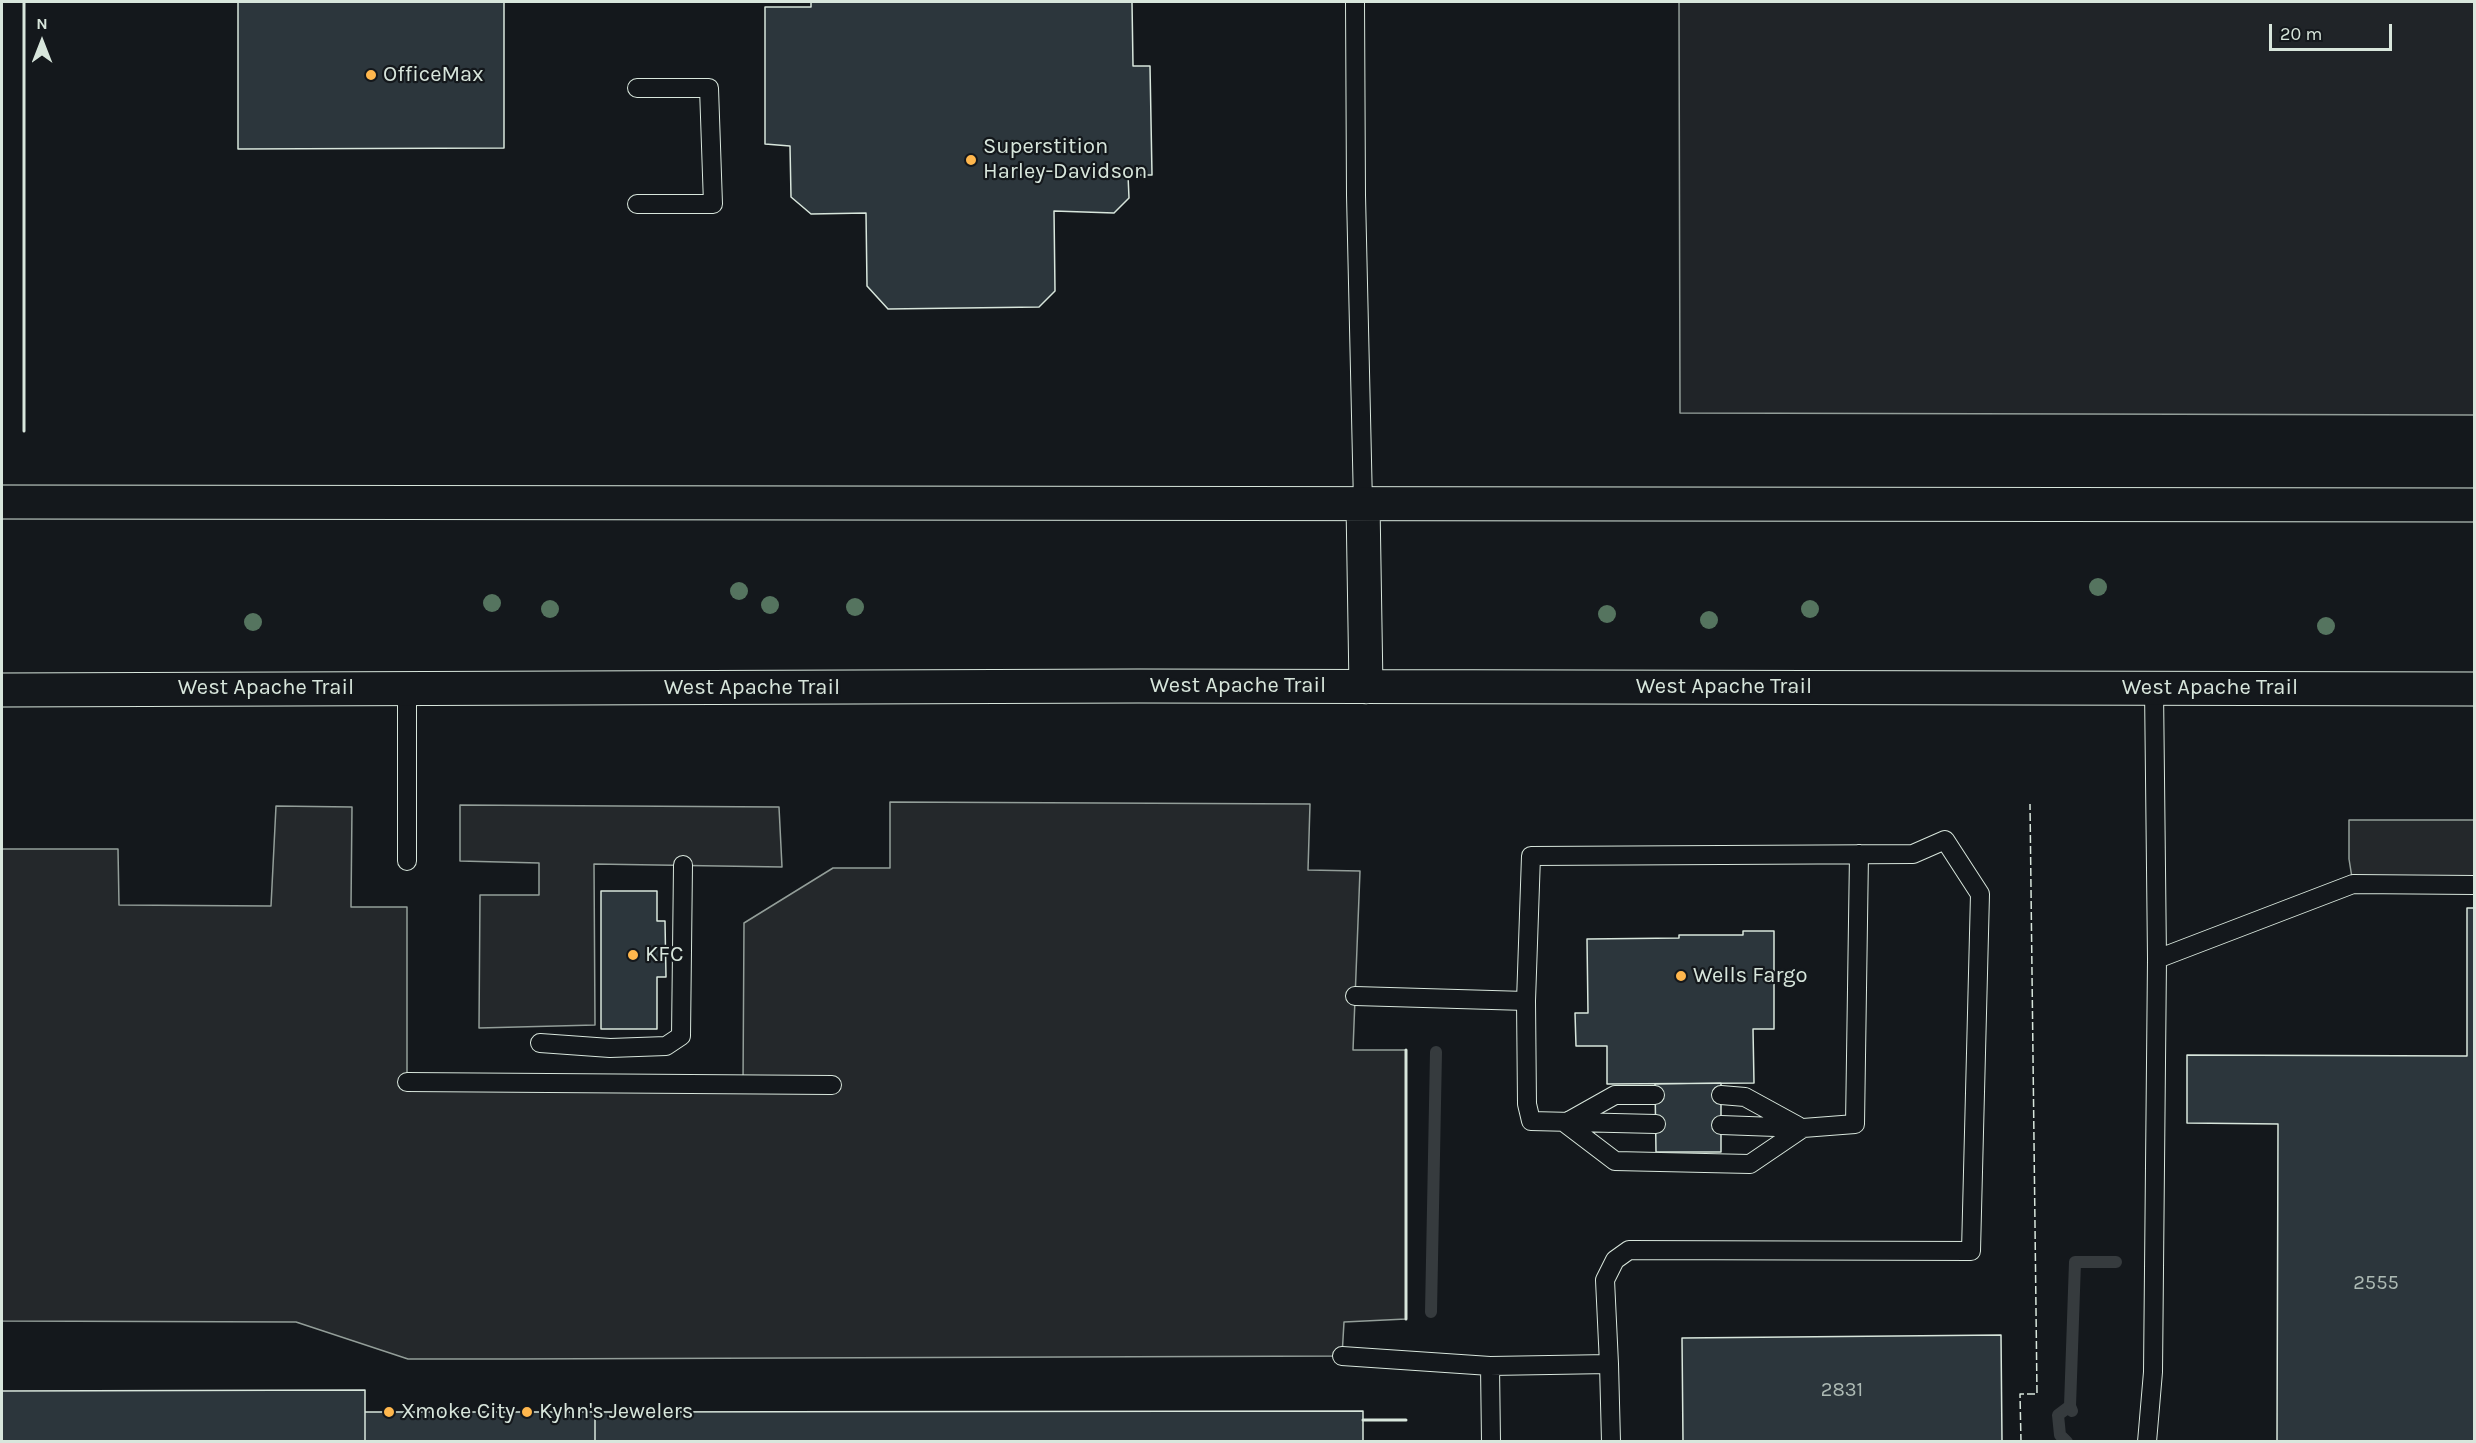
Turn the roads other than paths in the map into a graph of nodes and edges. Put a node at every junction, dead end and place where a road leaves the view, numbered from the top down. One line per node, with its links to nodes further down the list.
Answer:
1 (1355, 2): 5 (lane)
2 (637, 88): 3 (lane)
3 (637, 204)
4 (2, 502): 5 (main road)
5 (1363, 504): 6 (main road); 7 (main road)
6 (2475, 505)
7 (1366, 687): 8 (main road, West Apache Trail); 9 (main road, West Apache Trail)
8 (407, 688): 11 (main road, West Apache Trail); 13 (lane)
9 (2154, 688): 10 (main road, West Apache Trail); 16 (lane)
10 (2475, 689)
11 (2, 690)
12 (1859, 854): 18 (lane); 27 (lane); 29 (lane)
13 (407, 861)
14 (683, 865): 19 (lane)
15 (2475, 885): 16 (lane)
16 (2157, 959): 33 (lane)
17 (1355, 996): 18 (lane)
18 (1526, 1001): 24 (lane)
19 (540, 1043)
20 (407, 1082): 21 (lane)
21 (832, 1084)
22 (1655, 1095): 24 (lane)
23 (1721, 1095): 27 (lane)
24 (1565, 1123): 25 (lane); 27 (lane)
25 (1656, 1124)
26 (1721, 1125): 27 (lane)
27 (1803, 1128)
28 (1342, 1356): 30 (lane)
29 (1609, 1364): 30 (lane); 32 (lane)
30 (1490, 1366): 31 (lane)
31 (1491, 1442)
32 (1611, 1442)
33 (2147, 1442)

